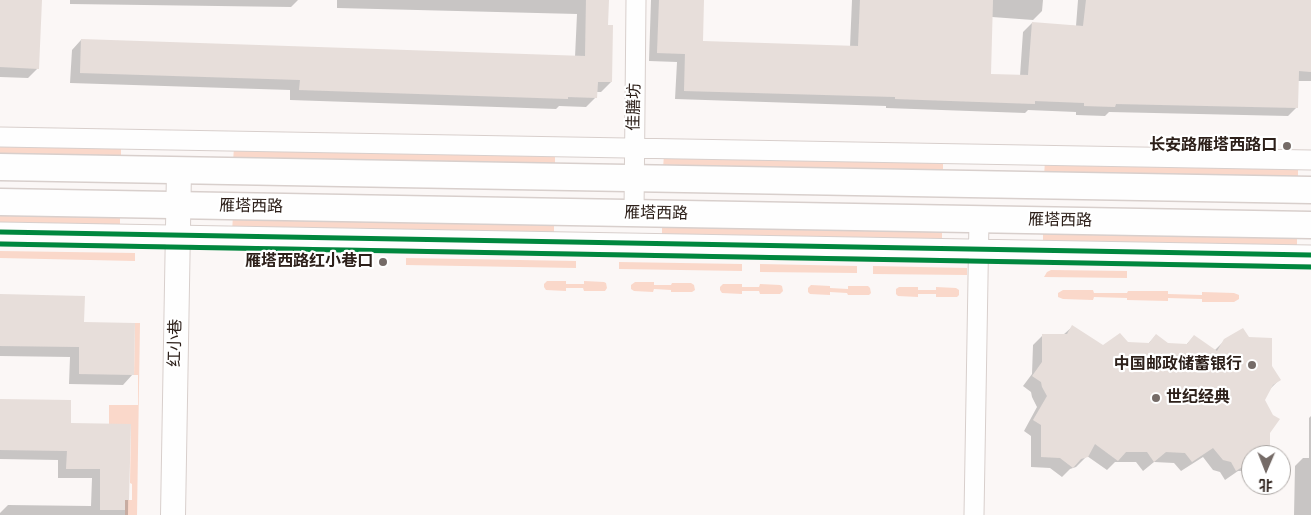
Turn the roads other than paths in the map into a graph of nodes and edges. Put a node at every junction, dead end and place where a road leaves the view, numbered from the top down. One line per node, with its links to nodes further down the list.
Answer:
1 (636, 0): 3 (street, 佳膳坊)
2 (0, 137): 3 (street)
3 (634, 148): 4 (street); 7 (street, 佳膳坊)
4 (1311, 160)
5 (0, 167): 6 (main road)
6 (179, 170): 7 (main road); 10 (street, 红小巷)
7 (634, 178): 8 (main road); 11 (street, 佳膳坊)
8 (1311, 190)
9 (0, 202): 10 (main road, 雁塔西路)
10 (178, 205): 11 (main road, 雁塔西路); 15 (street, 红小巷)
11 (634, 213): 12 (main road, 雁塔西路)
12 (979, 219): 13 (main road, 雁塔西路); 16 (street)
13 (1311, 225)
14 (0, 232): 15 (street)
15 (178, 236): 16 (street); 18 (street, 红小巷)
16 (979, 250): 17 (street); 19 (street)
17 (1311, 255)
18 (173, 515)
19 (974, 515)

